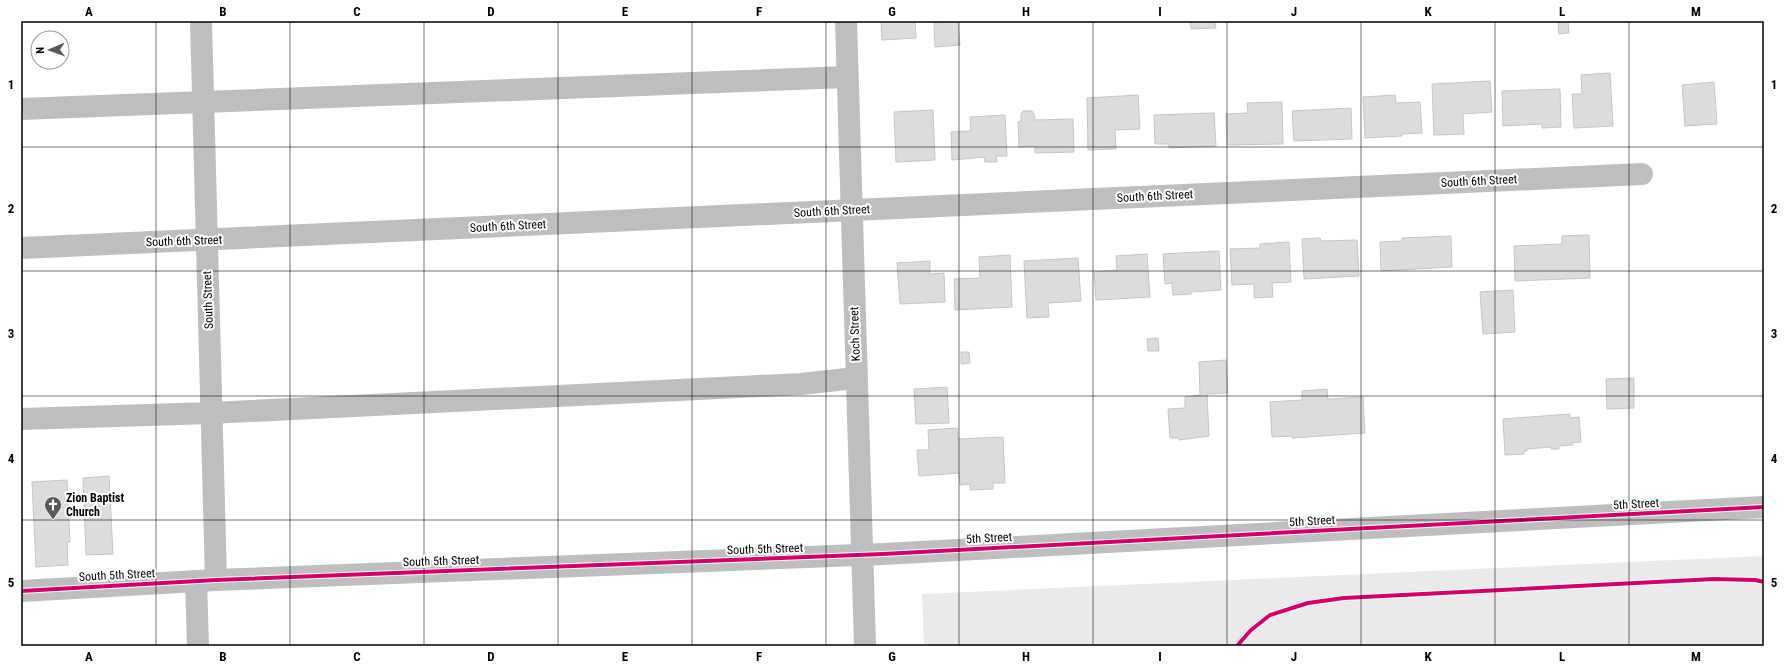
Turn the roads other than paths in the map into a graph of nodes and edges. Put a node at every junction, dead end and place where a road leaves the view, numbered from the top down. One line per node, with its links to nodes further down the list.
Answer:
1 (201, 21): 4 (street, South Street)
2 (846, 21): 3 (street, Koch Street)
3 (847, 77): 4 (street); 7 (street, Koch Street)
4 (203, 103): 5 (street); 8 (street, South Street)
5 (21, 109)
6 (1642, 174): 7 (street, South 6th Street)
7 (851, 210): 8 (street, South 6th Street); 10 (street, Koch Street)
8 (206, 240): 9 (street, South 6th Street); 11 (street, South Street)
9 (21, 248)
10 (856, 378): 11 (street); 14 (street, Koch Street)
11 (212, 413): 12 (street); 15 (street, South Street)
12 (21, 419)
13 (1764, 507): 14 (street, 5th Street)
14 (862, 555): 15 (street, South 5th Street); 18 (street, Koch Street)
15 (206, 580): 16 (street, South 5th Street); 17 (street, South Street)
16 (21, 591)
17 (198, 646)
18 (865, 646)

